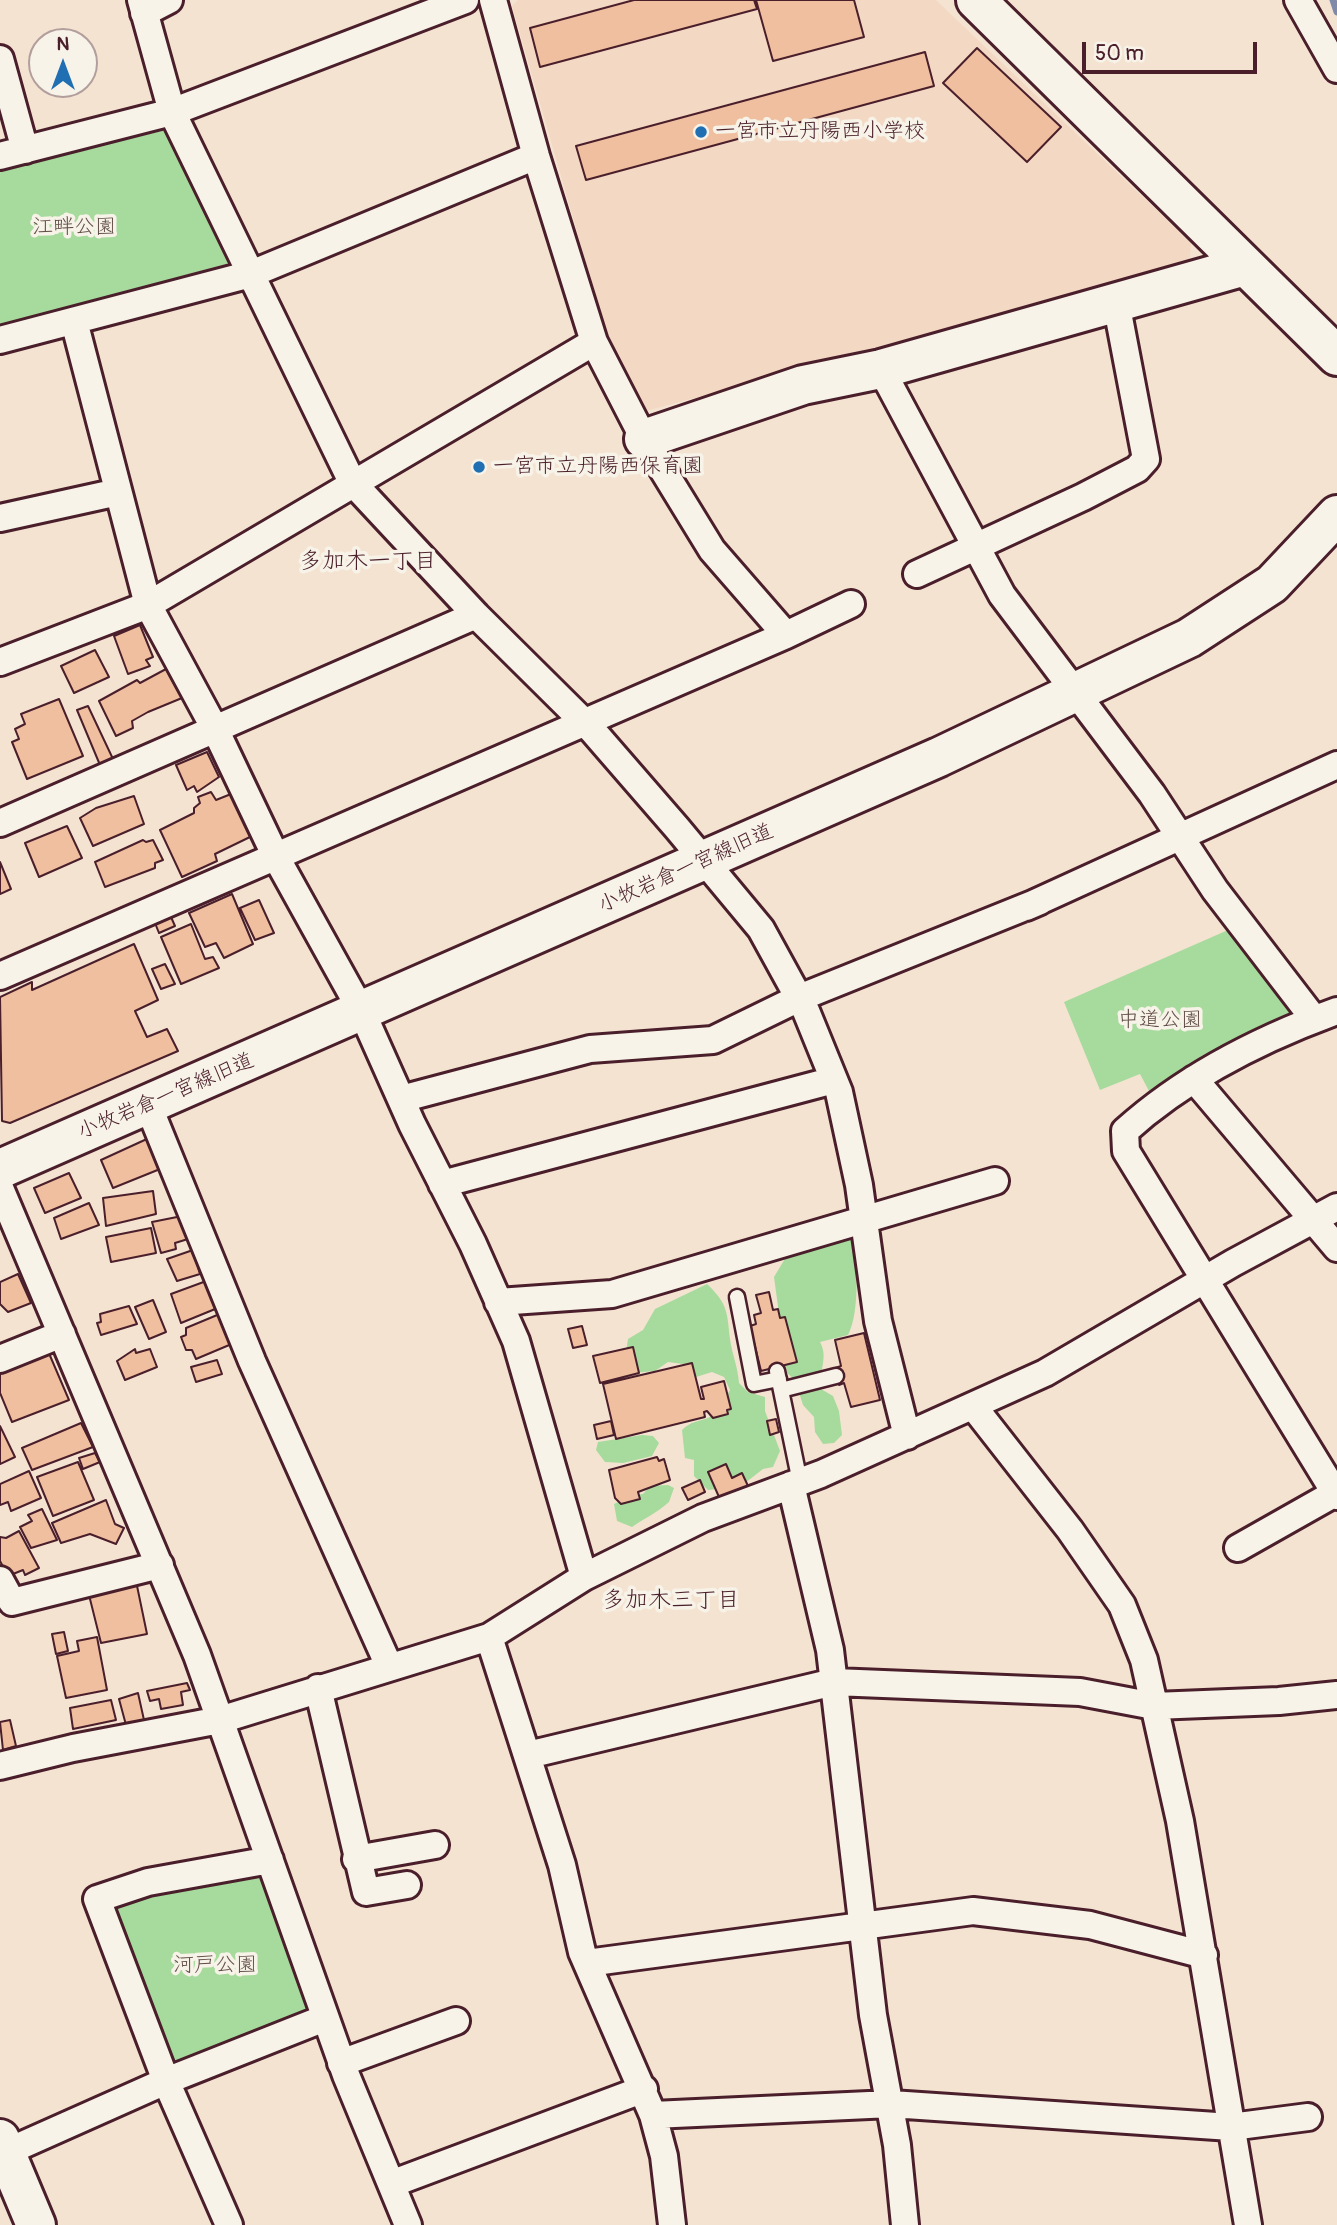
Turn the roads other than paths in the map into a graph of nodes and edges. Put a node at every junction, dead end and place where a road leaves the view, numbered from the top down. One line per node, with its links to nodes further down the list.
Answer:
1 (169, 0): 6 (street)
2 (465, 0): 9 (street)
3 (493, 0): 11 (street)
4 (976, 0): 12 (street)
5 (1298, 0): 8 (street)
6 (142, 7): 9 (street)
7 (0, 59): 10 (street)
8 (1337, 69)
9 (172, 112): 10 (street); 13 (street)
10 (12, 153)
11 (536, 156): 13 (street); 17 (street)
12 (1245, 266): 14 (street); 18 (street)
13 (251, 274): 15 (street); 21 (street)
14 (1116, 302): 19 (street); 25 (street)
15 (74, 321): 16 (street); 22 (street)
16 (0, 340)
17 (594, 342): 20 (street); 21 (street)
18 (1337, 356)
19 (881, 369): 20 (street); 25 (street)
20 (644, 439): 30 (street)
21 (352, 482): 28 (street); 29 (street)
22 (118, 492): 24 (street); 28 (street)
23 (1337, 515): 32 (street, 小牧岩倉一宮線旧道)
24 (0, 517)
25 (976, 547): 26 (street); 32 (street)
26 (917, 575)
27 (851, 604): 30 (street)
28 (148, 605): 31 (street); 34 (street)
29 (477, 615): 33 (street); 34 (street)
30 (786, 635): 33 (street)
31 (0, 662)
32 (1073, 692): 37 (street); 39 (street, 小牧岩倉一宮線旧道)
33 (584, 722): 38 (street); 39 (street)
34 (216, 731): 36 (street); 38 (street)
35 (1337, 765): 37 (street)
36 (0, 823)
37 (1181, 839): 41 (street); 43 (street)
38 (276, 857): 40 (street); 42 (street)
39 (705, 861): 41 (street); 42 (street, 小牧岩倉一宮線旧道)
40 (0, 976)
41 (799, 998): 45 (street); 46 (street)
42 (362, 1012): 46 (street); 47 (street, 小牧岩倉一宮線旧道)
43 (1325, 1015): 44 (street)
44 (1194, 1079): 54 (street); 56 (street)
45 (834, 1080): 50 (street); 53 (street)
46 (401, 1099): 50 (street)
47 (148, 1105): 48 (street, 小牧岩倉一宮線旧道); 72 (street)
48 (0, 1168)
49 (995, 1181): 53 (street)
50 (442, 1184): 58 (street)
51 (0, 1188): 59 (street)
52 (1337, 1207): 54 (street)
53 (865, 1218): 58 (street); 64 (street)
54 (1310, 1219): 55 (street); 56 (street)
55 (1337, 1248)
56 (1205, 1280): 63 (street); 66 (street)
57 (737, 1297): 62 (lane)
58 (498, 1302): 69 (street)
59 (62, 1334): 60 (street); 68 (street)
60 (0, 1359)
61 (835, 1376): 62 (lane)
62 (779, 1380): 65 (lane)
63 (973, 1406): 64 (street); 76 (street)
64 (907, 1436): 65 (street)
65 (796, 1483): 69 (street); 73 (street)
66 (1336, 1494): 67 (street)
67 (1238, 1548)
68 (160, 1566): 70 (street); 77 (street)
69 (584, 1577): 71 (street)
70 (0, 1580)
71 (489, 1637): 72 (street); 78 (street)
72 (389, 1665): 74 (street)
73 (834, 1682): 76 (street); 78 (street); 84 (street)
74 (318, 1689): 77 (street); 81 (street)
75 (1337, 1695): 76 (street)
76 (1154, 1706): 85 (street)
77 (220, 1720): 79 (street); 82 (street)
78 (528, 1755): 86 (street)
79 (0, 1766)
80 (435, 1844): 81 (street)
81 (356, 1859): 83 (street)
82 (270, 1860): 87 (street); 90 (street)
83 (407, 1885)
84 (863, 1924): 85 (street); 86 (street); 92 (street)
85 (1204, 1955): 95 (street)
86 (587, 1963): 91 (street)
87 (326, 2018): 89 (street); 90 (street)
88 (456, 2021): 89 (street)
89 (341, 2063): 97 (street)
90 (166, 2081): 96 (street); 99 (street)
91 (644, 2089): 93 (street); 97 (street)
92 (891, 2104): 93 (street); 95 (street); 102 (street)
93 (653, 2115): 101 (street)
94 (1308, 2117): 95 (street)
95 (1231, 2127): 103 (street)
96 (2, 2149): 98 (street)
97 (391, 2184): 100 (street)
98 (36, 2225)
99 (229, 2225)
100 (408, 2225)
101 (672, 2225)
102 (905, 2225)
103 (1248, 2225)

